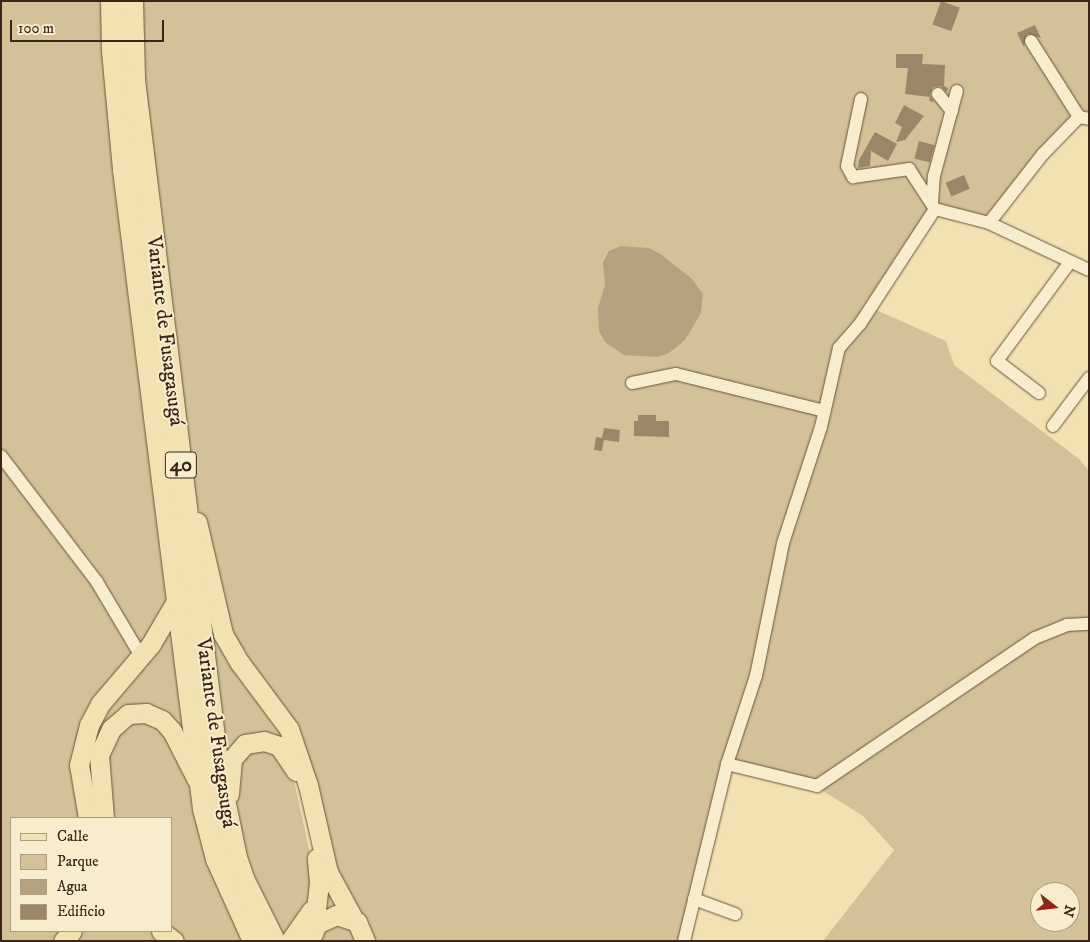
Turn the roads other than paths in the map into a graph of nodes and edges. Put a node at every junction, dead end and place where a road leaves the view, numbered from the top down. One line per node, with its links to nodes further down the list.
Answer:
1 (112, 1): 20 (highway, Variante de Fusagasugá / 40)
2 (132, 1): 19 (highway, Variante de Fusagasugá / 40)
3 (1032, 41): 8 (street)
4 (957, 91): 7 (street)
5 (938, 94): 7 (street)
6 (861, 99): 9 (street)
7 (952, 111): 9 (street)
8 (1084, 118): 10 (street)
9 (934, 209): 10 (street); 16 (street)
10 (989, 223): 11 (street)
11 (1070, 262): 12 (street); 15 (street)
12 (1089, 270)
13 (1089, 378): 17 (street)
14 (632, 383): 16 (street)
15 (1039, 393)
16 (824, 411): 23 (street)
17 (1053, 426)
18 (1, 456): 22 (street)
19 (185, 497): 27 (highway, Variante de Fusagasugá / 40); 31 (main road, 40)
20 (178, 598): 22 (main road); 24 (highway, 40)
21 (1089, 624): 23 (street)
22 (141, 656): 25 (main road)
23 (727, 764): 29 (street)
24 (202, 789): 26 (main road, 40); 33 (highway, 40)
25 (88, 817)
26 (104, 817)
27 (230, 833): 28 (main road, 40); 33 (highway, Variante de Fusagasugá / 40)
28 (318, 891): 34 (main road, 40); 36 (main road)
29 (694, 899): 30 (street); 38 (street)
30 (735, 914)
31 (354, 920): 34 (main road, 40); 37 (main road, 40)
32 (162, 932): 35 (main road)
33 (260, 934)
34 (308, 936)
35 (174, 941)
36 (290, 941)
37 (365, 941)
38 (684, 941)

